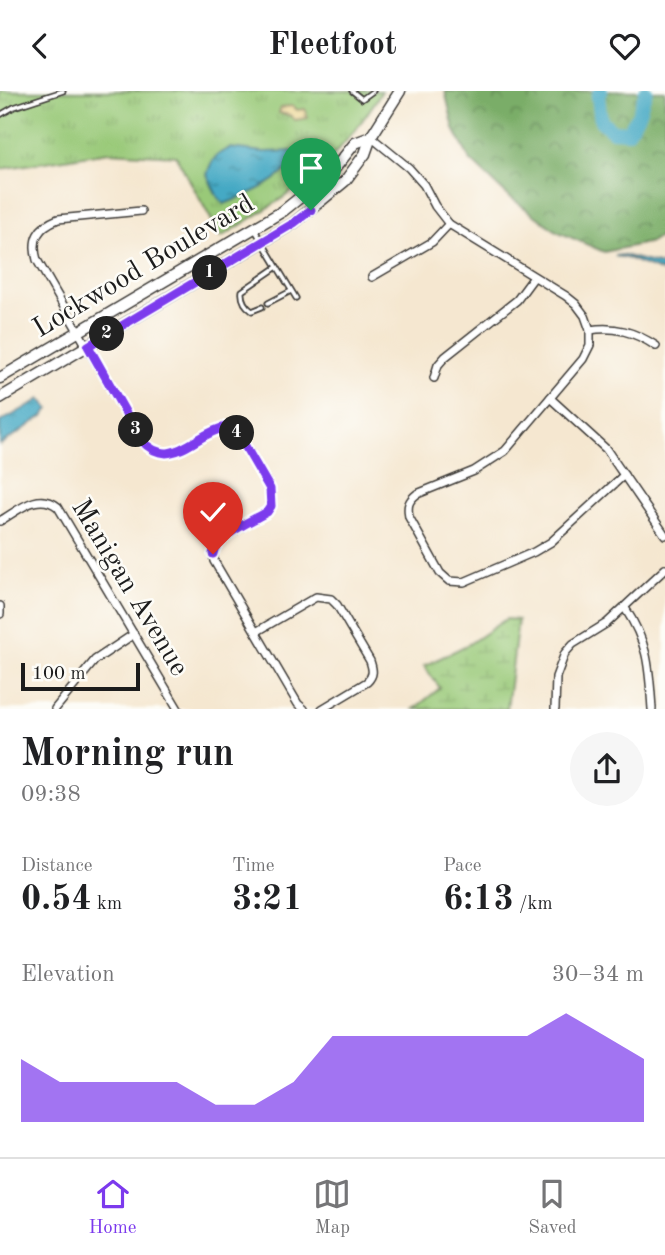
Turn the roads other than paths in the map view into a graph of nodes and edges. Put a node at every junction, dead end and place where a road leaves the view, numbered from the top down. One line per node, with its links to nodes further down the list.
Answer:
1 (63, 91): 5 (lane)
2 (352, 91): 3 (lane)
3 (373, 91)
4 (400, 91): 6 (main road, Lockwood Boulevard)
5 (0, 114)
6 (371, 137): 8 (street); 9 (main road, Lockwood Boulevard); 10 (main road, Lockwood Boulevard)
7 (141, 211): 19 (street)
8 (449, 225): 12 (street); 13 (street)
9 (254, 228): 10 (lane); 19 (main road, Lockwood Boulevard)
10 (262, 242): 11 (lane); 20 (main road, Lockwood Boulevard)
11 (277, 267): 14 (lane); 17 (lane)
12 (372, 277)
13 (534, 277): 18 (street); 23 (street)
14 (292, 290): 15 (lane); 16 (lane)
15 (296, 298)
16 (268, 303)
17 (262, 307)
18 (590, 330): 21 (street); 25 (street)
19 (79, 332): 20 (street); 22 (main road, Lockwood Boulevard)
20 (88, 346): 24 (main road, Lockwood Boulevard); 33 (street)
21 (656, 346)
22 (0, 378)
23 (434, 378)
24 (0, 398)
25 (550, 398): 26 (street); 26 (street)
26 (624, 475): 28 (street)
27 (0, 521): 34 (street, Manigan Avenue)
28 (665, 535)
29 (665, 569): 31 (street)
30 (0, 606): 32 (street)
31 (625, 608): 39 (street); 40 (street)
32 (0, 614)
33 (256, 632): 37 (street); 38 (street)
34 (134, 634): 35 (street); 36 (street, Manigan Avenue)
35 (55, 709)
36 (178, 709)
37 (304, 709)
38 (322, 709)
39 (555, 709)
40 (652, 709)

